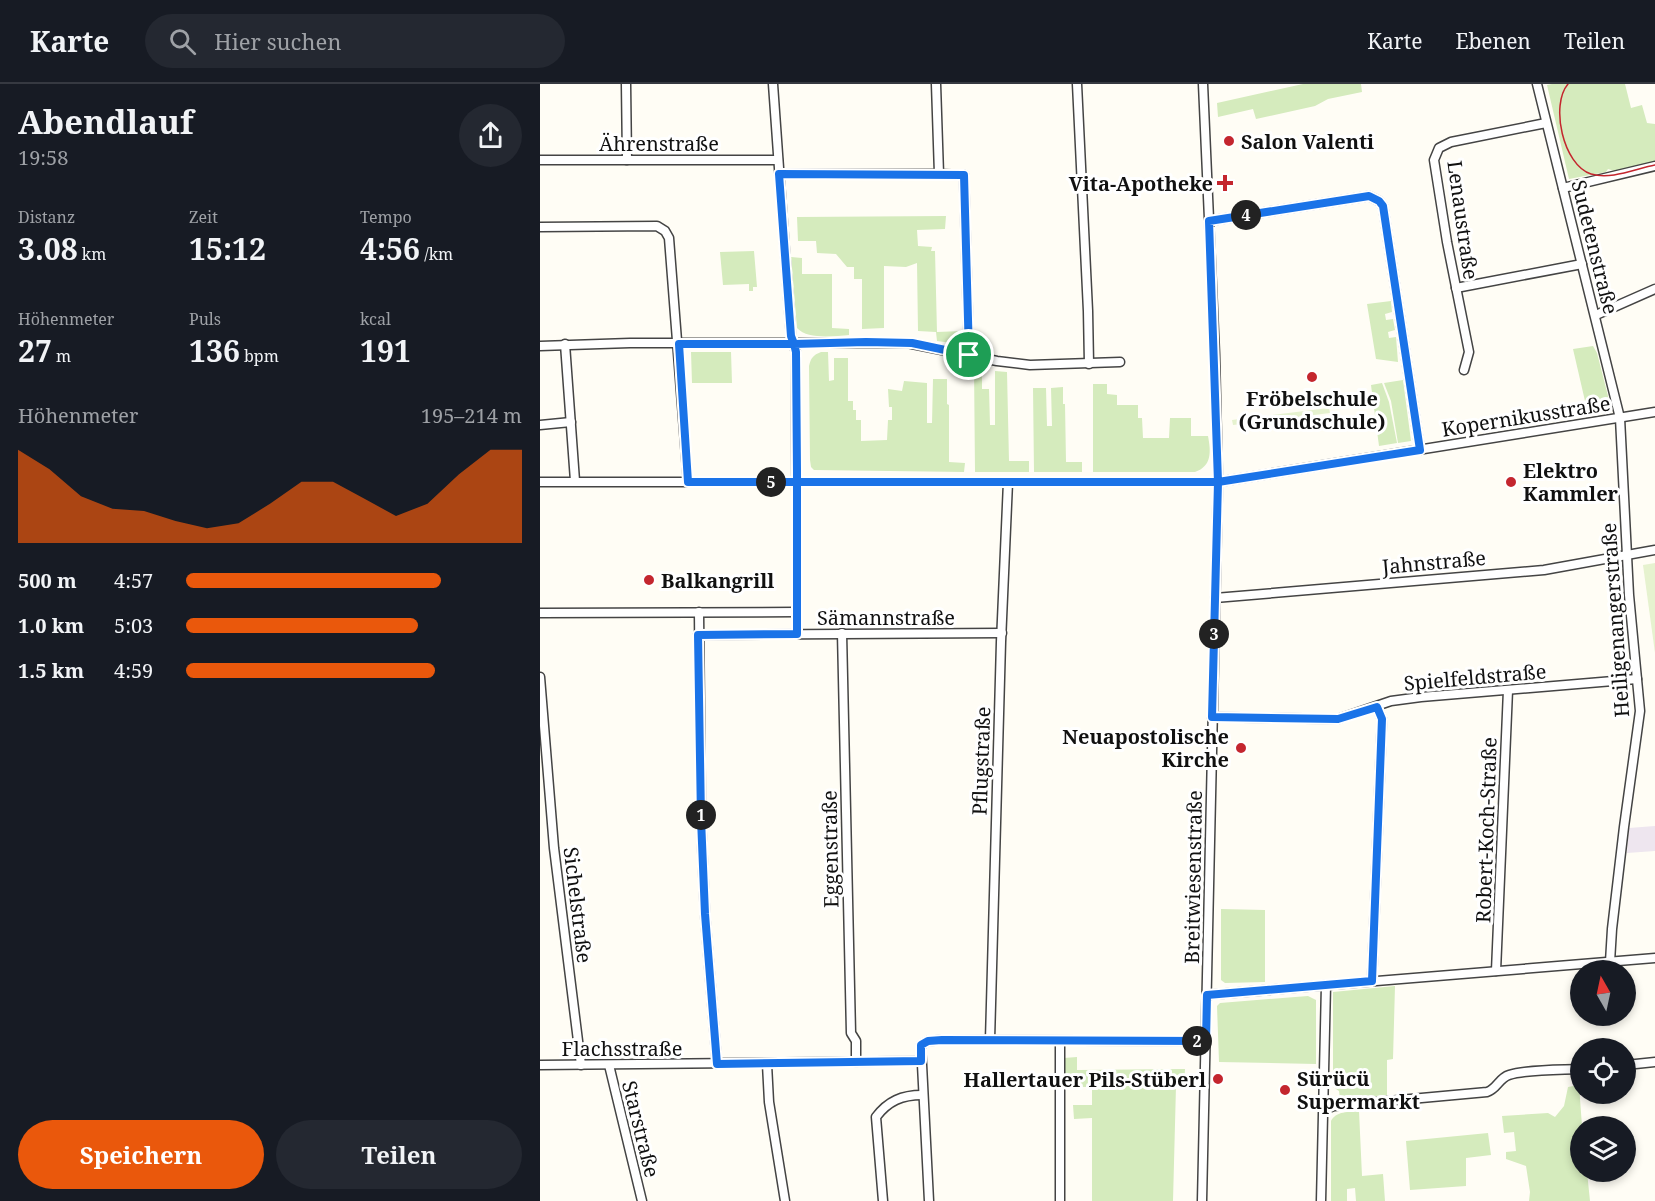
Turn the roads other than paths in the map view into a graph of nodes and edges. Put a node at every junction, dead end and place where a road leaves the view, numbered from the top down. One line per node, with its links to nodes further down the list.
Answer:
1 (626, 84): 9 (street)
2 (772, 84): 10 (street)
3 (936, 84): 13 (street)
4 (1077, 84): 27 (street)
5 (1203, 84): 15 (street, Breitwiesenstraße)
6 (1538, 84): 7 (street, Sudetenstraße)
7 (1546, 123): 14 (street, Sudetenstraße); 18 (street, Lenaustraße)
8 (540, 160): 9 (street, Ährenstraße)
9 (627, 160): 10 (street, Ährenstraße)
10 (778, 160): 12 (street)
11 (1655, 166): 14 (street)
12 (779, 174): 13 (street); 23 (street)
13 (939, 174): 25 (street)
14 (1563, 188): 17 (street, Sudetenstraße)
15 (1209, 221): 33 (street); 39 (street, Breitwiesenstraße)
16 (540, 227): 22 (street)
17 (1582, 264): 18 (street); 20 (street, Sudetenstraße)
18 (1456, 288): 28 (street, Lenaustraße)
19 (1655, 289): 20 (street)
20 (1596, 315): 30 (street, Sudetenstraße)
21 (565, 344): 22 (street); 24 (street); 31 (street)
22 (679, 344): 23 (street); 36 (street)
23 (794, 344): 25 (street); 37 (street)
24 (540, 346)
25 (969, 355): 27 (street)
26 (1120, 362): 27 (street)
27 (1089, 364)
28 (1464, 370)
29 (1655, 412): 30 (street, Kopernikusstraße)
30 (1620, 418): 33 (street, Kopernikusstraße); 41 (street, Heiligenangerstraße)
31 (571, 422): 32 (street); 35 (street)
32 (540, 425)
33 (1420, 450): 39 (street, Kopernikusstraße)
34 (540, 482): 35 (street, Kopernikusstraße)
35 (575, 482): 36 (street, Kopernikusstraße)
36 (688, 482): 37 (street, Kopernikusstraße)
37 (797, 482): 38 (street, Kopernikusstraße); 44 (street)
38 (1008, 482): 39 (street, Kopernikusstraße); 47 (street, Pflugstraße)
39 (1218, 482): 42 (street, Breitwiesenstraße)
40 (1655, 550): 41 (street, Jahnstraße)
41 (1626, 556): 42 (street, Jahnstraße); 51 (street, Heiligenangerstraße)
42 (1215, 598): 54 (street, Breitwiesenstraße)
43 (699, 612): 44 (street, Sämannstraße); 45 (street, Sämannstraße); 49 (street)
44 (797, 612): 48 (street)
45 (540, 614)
46 (842, 633): 47 (street, Sämannstraße); 48 (street, Sämannstraße); 67 (street, Eggenstraße)
47 (1002, 633): 63 (street, Pflugstraße)
48 (797, 634): 49 (street, Sämannstraße)
49 (698, 635): 69 (street)
50 (540, 677): 73 (street, Sichelstraße)
51 (1637, 679): 52 (street, Spielfeldstraße); 56 (street, Heiligenangerstraße)
52 (1508, 690): 53 (street, Spielfeldstraße); 59 (street, Robert-Koch-Straße)
53 (1377, 707): 54 (street, Spielfeldstraße); 60 (street)
54 (1212, 717): 62 (street, Breitwiesenstraße)
55 (1655, 958): 57 (street)
56 (1610, 960)
57 (1632, 960)
58 (1570, 965): 59 (street)
59 (1496, 971): 60 (street)
60 (1372, 981): 61 (street)
61 (1326, 985): 62 (street); 77 (street)
62 (1207, 995): 65 (street, Breitwiesenstraße)
63 (990, 1040): 64 (street); 66 (street)
64 (1060, 1041): 65 (street); 82 (street)
65 (1206, 1041): 83 (street, Breitwiesenstraße)
66 (921, 1061): 67 (street, Flachsstraße); 76 (street)
67 (856, 1062): 70 (street, Flachsstraße)
68 (1655, 1062): 71 (street)
69 (717, 1064): 70 (street, Flachsstraße); 74 (street, Flachsstraße)
70 (767, 1064): 79 (street)
71 (1636, 1064)
72 (540, 1065): 73 (street, Flachsstraße)
73 (581, 1065): 74 (street, Flachsstraße)
74 (609, 1065): 78 (street, Starstraße)
75 (1570, 1070): 77 (street)
76 (922, 1095): 80 (street); 81 (street)
77 (1324, 1110): 84 (street)
78 (642, 1201)
79 (785, 1201)
80 (883, 1201)
81 (930, 1201)
82 (1060, 1201)
83 (1202, 1201)
84 (1322, 1201)

